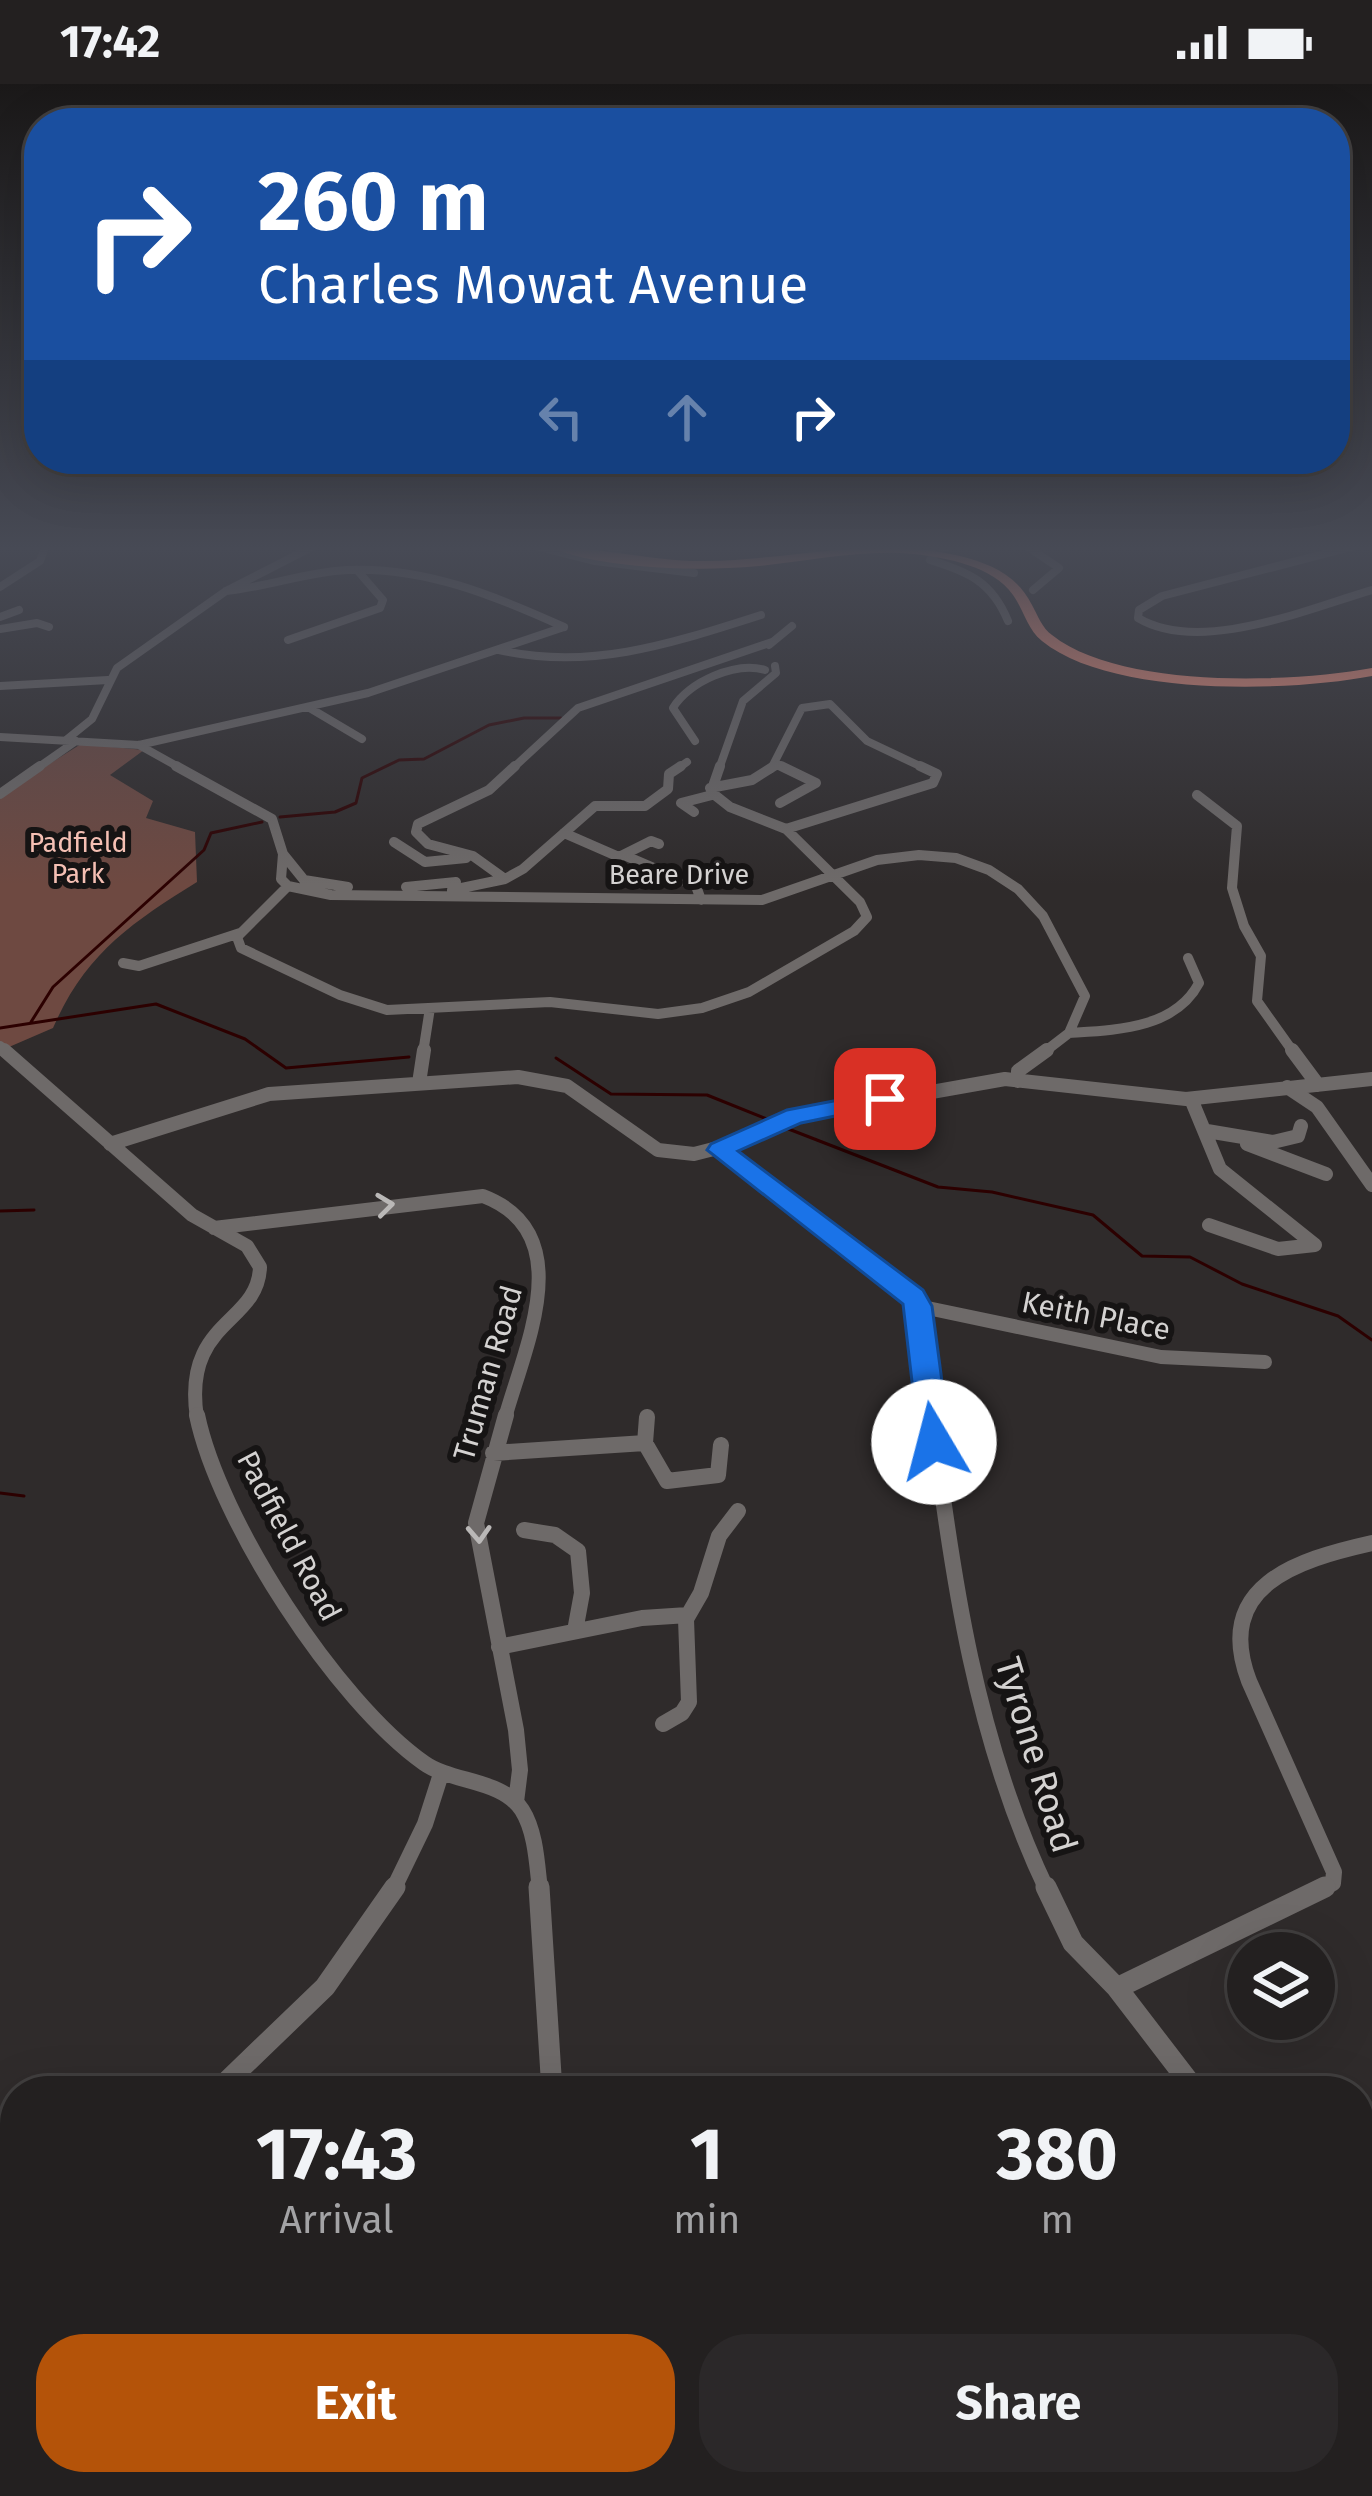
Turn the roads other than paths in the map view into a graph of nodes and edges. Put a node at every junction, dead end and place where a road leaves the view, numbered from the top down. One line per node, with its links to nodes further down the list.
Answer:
1 (129, 660): 10 (street)
2 (471, 660): 12 (street)
3 (721, 660): 32 (street)
4 (760, 660): 8 (street)
5 (1091, 660): 9 (highway)
6 (1123, 660): 7 (highway)
7 (1370, 660)
8 (766, 670): 16 (street); 20 (street)
9 (1372, 672)
10 (108, 680): 11 (street); 15 (street)
11 (0, 686)
12 (308, 707): 14 (street); 17 (street)
13 (0, 736): 15 (street)
14 (362, 739)
15 (71, 740): 17 (street); 21 (street)
16 (695, 741)
17 (139, 745): 31 (street)
18 (687, 762): 22 (street)
19 (779, 766): 20 (street); 25 (street); 27 (street)
20 (711, 792): 24 (street); 27 (street)
21 (0, 794)
22 (663, 794): 24 (street); 28 (street)
23 (1197, 795): 48 (street)
24 (683, 802): 26 (street)
25 (780, 802)
26 (694, 812)
27 (786, 830): 34 (street)
28 (564, 833): 33 (street); 35 (street)
29 (394, 842): 32 (street)
30 (659, 844): 33 (street)
31 (283, 854): 36 (street); 37 (street)
32 (472, 856): 35 (street)
33 (626, 856): 38 (street)
34 (828, 873): 38 (street, Beare Drive); 42 (street); 43 (street, Beare Drive)
35 (505, 877): 37 (street)
36 (287, 886): 37 (street, Beare Drive); 39 (street)
37 (453, 889): 38 (street, Beare Drive)
38 (701, 900)
39 (240, 933): 41 (street); 42 (street)
40 (1188, 958): 43 (street)
41 (123, 963)
42 (430, 1008): 47 (street)
43 (1069, 1033): 46 (street)
44 (0, 1046): 54 (street, Padfield Road)
45 (1372, 1079): 48 (street)
46 (1018, 1081): 50 (street); 55 (street)
47 (419, 1083): 54 (street); 55 (street)
48 (1318, 1085): 49 (street)
49 (1287, 1088): 50 (street); 57 (street)
50 (1191, 1099): 52 (street)
51 (1301, 1126): 53 (street)
52 (1207, 1131): 53 (street); 58 (street)
53 (1231, 1138): 56 (street)
54 (110, 1144): 59 (street, Padfield Road)
55 (719, 1150): 60 (street)
56 (1326, 1174)
57 (1372, 1185)
58 (1209, 1226)
59 (213, 1228): 65 (street, Truman Road, one-way to 65); 73 (street, Padfield Road)
60 (918, 1306): 61 (street, Keith Place); 75 (street, Tyrone Road)
61 (1265, 1361)
62 (647, 1417): 63 (street)
63 (645, 1443): 64 (street); 65 (street)
64 (721, 1445)
65 (493, 1453): 71 (street, Truman Road, one-way to 71)
66 (738, 1511): 69 (street)
67 (524, 1530): 70 (street)
68 (1372, 1543): 75 (street)
69 (688, 1615): 70 (street); 72 (street)
70 (575, 1631): 71 (street)
71 (499, 1647): 74 (street, Truman Road)
72 (663, 1724)
73 (441, 1774): 74 (street, Padfield Road); 76 (street)
74 (516, 1802): 77 (street)
75 (1117, 1988): 78 (street, Tyrone Road)
76 (235, 2076)
77 (551, 2076)
78 (1184, 2076)

